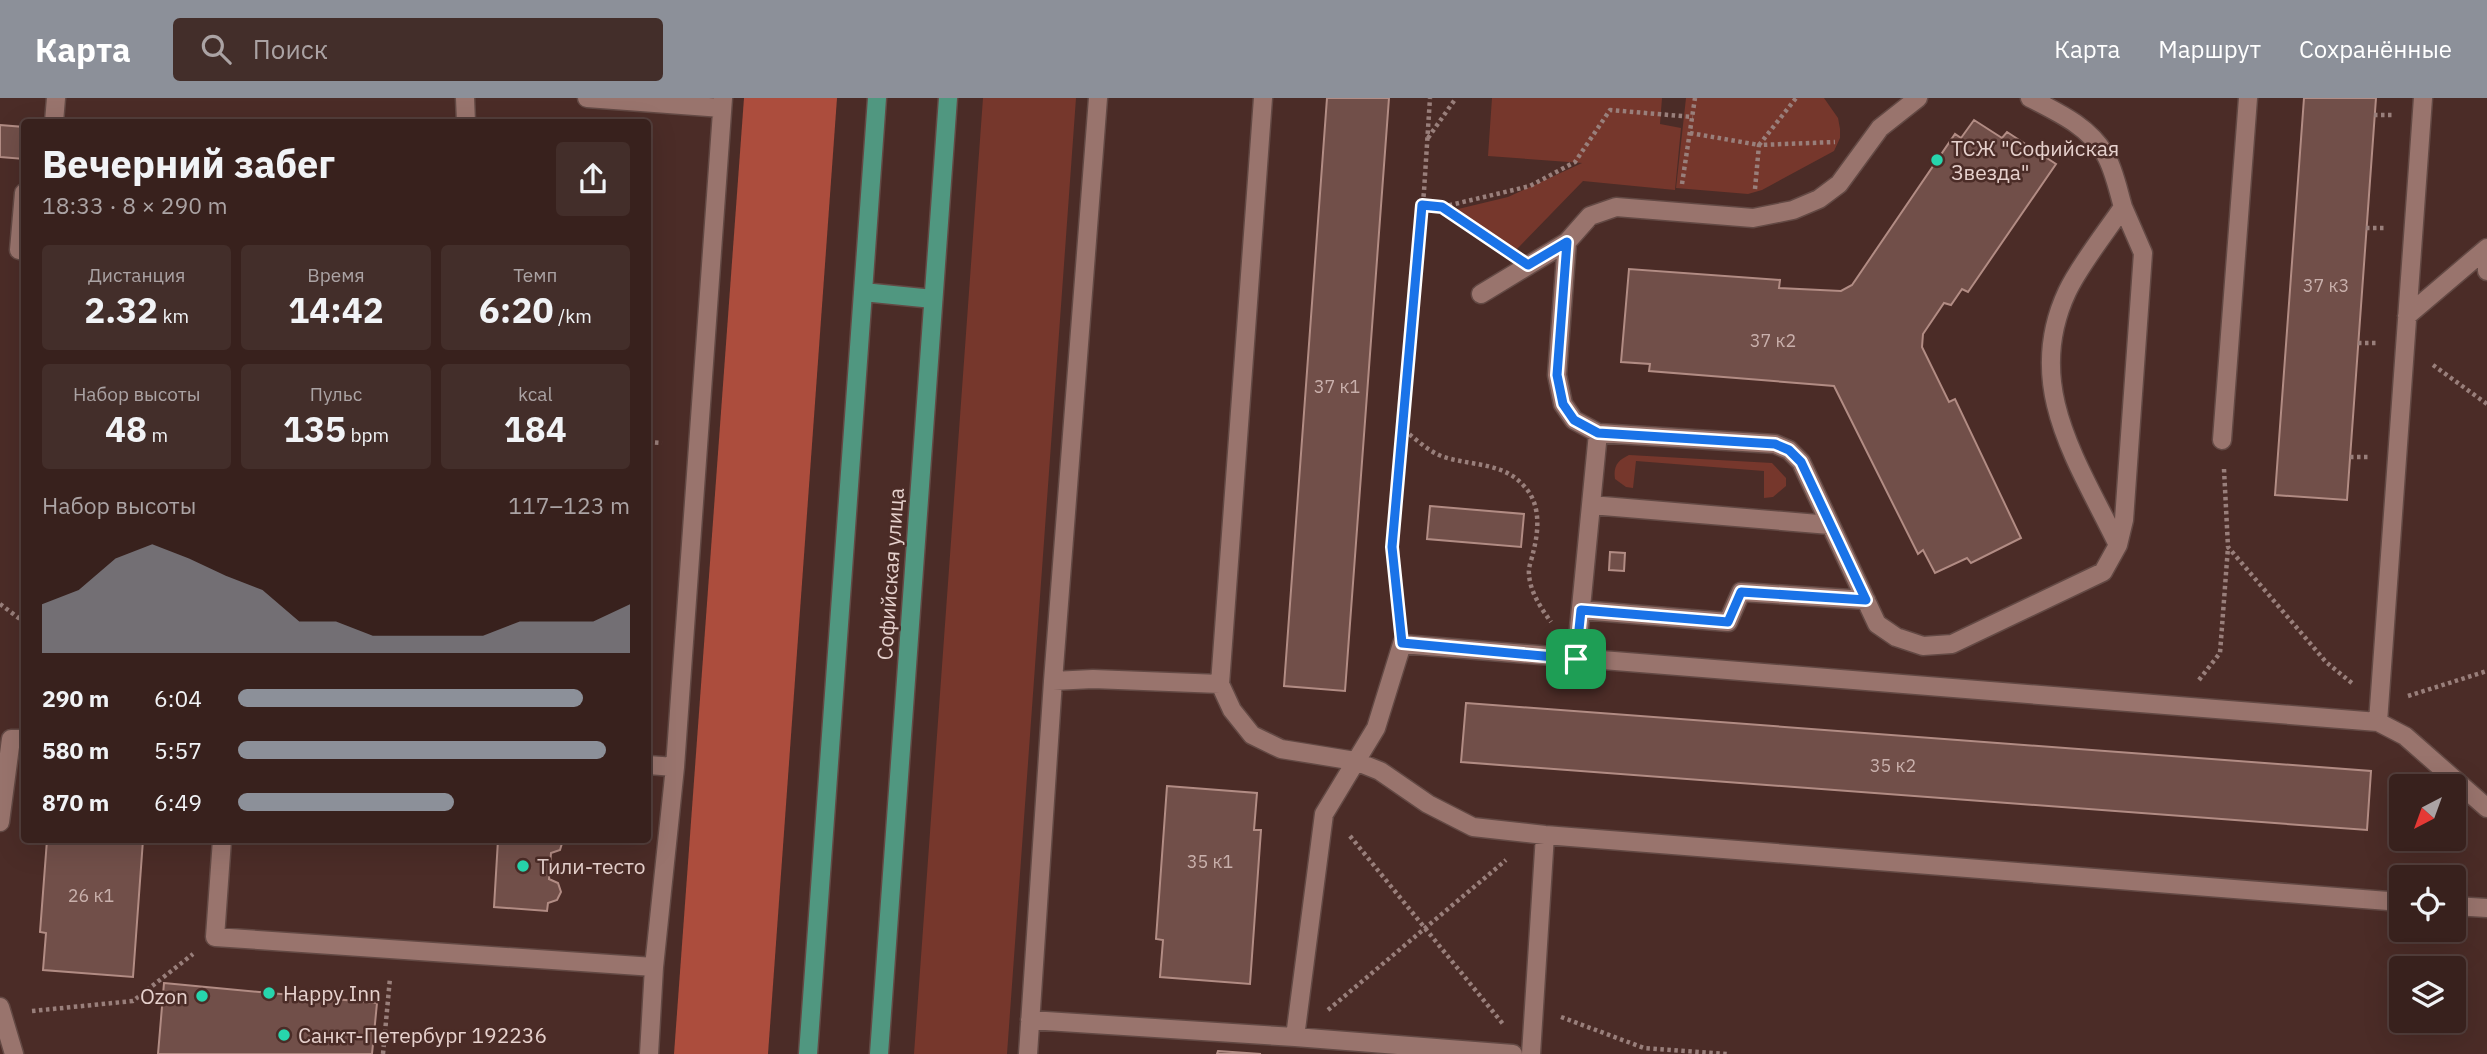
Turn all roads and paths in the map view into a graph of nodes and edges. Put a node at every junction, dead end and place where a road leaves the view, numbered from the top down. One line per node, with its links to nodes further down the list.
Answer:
1 (56, 98): 18 (street)
2 (465, 98): 19 (street)
3 (587, 98): 16 (street)
4 (877, 98): 36 (main road)
5 (948, 98): 38 (main road, Софийская улица)
6 (1098, 98): 58 (street)
7 (1263, 98): 59 (street)
8 (1430, 98): 21 (path)
9 (1456, 98): 21 (path)
10 (1695, 98): 17 (path)
11 (1796, 98): 22 (path)
12 (1918, 98): 23 (street)
13 (2030, 98): 26 (street)
14 (2248, 98): 44 (street)
15 (2423, 98): 39 (street)
16 (723, 103): 65 (street)
17 (1693, 117): 20 (path); 25 (path)
18 (54, 119)
19 (466, 119)
20 (1690, 132): 22 (path); 27 (path)
21 (1427, 139): 24 (path)
22 (1759, 145): 23 (path); 28 (path)
23 (1861, 153): 28 (street)
24 (1422, 205): 25 (path); 42 (path)
25 (1442, 207): 34 (path)
26 (2123, 207): 49 (street); 49 (street)
27 (1678, 212): 28 (street); 30 (street)
28 (1753, 218)
29 (21, 227): 32 (street)
30 (1567, 242): 34 (street); 43 (street)
31 (2487, 248): 39 (street)
32 (19, 250)
33 (2487, 262): 35 (street)
34 (1528, 265): 37 (street)
35 (2487, 271)
36 (863, 292): 38 (main road); 86 (main road)
37 (1481, 294)
38 (933, 299): 87 (main road, Софийская улица)
39 (2407, 316): 40 (street)
40 (2405, 344): 41 (path); 61 (street)
41 (2487, 404)
42 (1403, 430): 55 (path); 56 (path)
43 (1598, 433): 47 (street); 48 (street)
44 (2222, 440): 50 (path)
45 (651, 442): 46 (path)
46 (662, 443)
47 (1591, 505): 48 (street); 53 (street)
48 (1830, 525): 51 (street)
49 (2118, 545): 51 (street)
50 (2228, 547): 60 (path); 61 (path)
51 (1866, 600): 53 (street)
52 (0, 604): 54 (path)
53 (1581, 610): 56 (street)
54 (21, 620)
55 (1402, 643): 56 (street); 63 (street)
56 (1576, 659): 60 (street)
57 (2487, 671): 61 (path)
58 (1053, 681): 59 (street); 80 (street)
59 (1220, 684): 63 (street)
60 (2179, 706): 61 (street)
61 (2379, 714): 67 (street)
62 (21, 739): 68 (street)
63 (1355, 761): 66 (street); 69 (street)
64 (651, 765): 65 (street)
65 (675, 768): 77 (street)
66 (1329, 805): 74 (path); 82 (street)
67 (2487, 808)
68 (0, 822)
69 (1545, 835): 71 (street); 74 (path); 78 (street)
70 (222, 843): 75 (street)
71 (2389, 901)
72 (2466, 907): 73 (street)
73 (2487, 908)
74 (1424, 928): 81 (path); 82 (path)
75 (215, 937): 76 (street); 79 (path)
76 (393, 949): 77 (street); 84 (path)
77 (654, 967): 85 (street)
78 (1534, 1007): 90 (street); 91 (path)
79 (1, 1011): 83 (street)
80 (1030, 1020): 82 (street); 88 (street)
81 (1504, 1025)
82 (1295, 1037): 89 (street)
83 (15, 1054)
84 (383, 1054)
85 (649, 1054)
86 (808, 1054)
87 (879, 1054)
88 (1028, 1054)
89 (1513, 1054)
90 (1531, 1054)
91 (1727, 1054)

